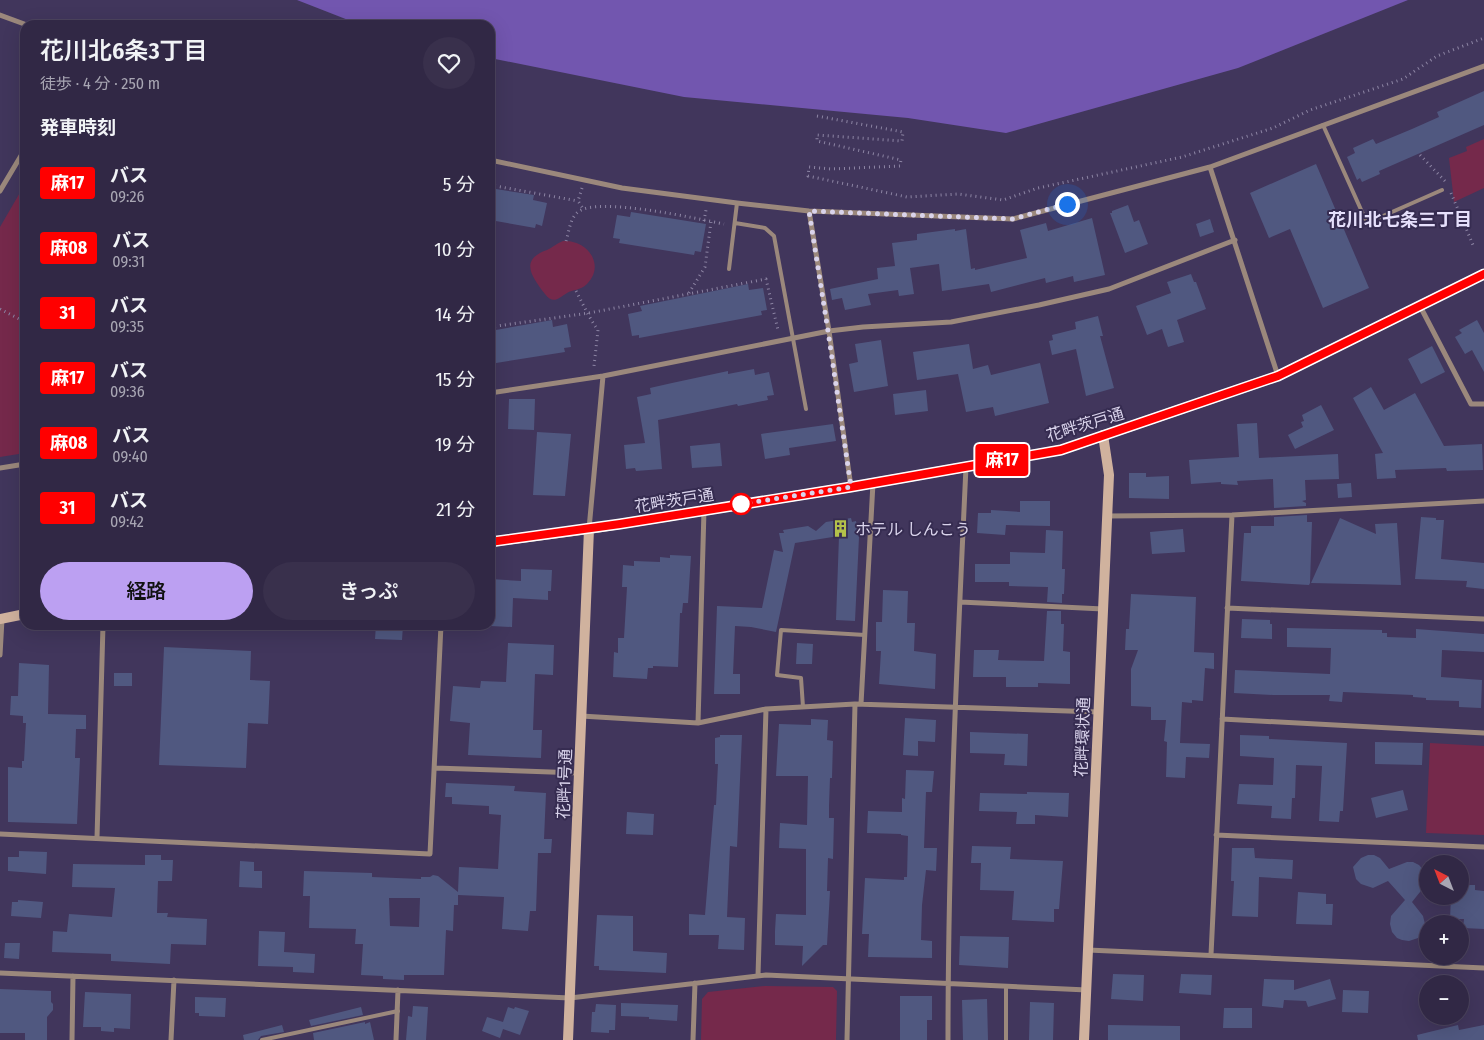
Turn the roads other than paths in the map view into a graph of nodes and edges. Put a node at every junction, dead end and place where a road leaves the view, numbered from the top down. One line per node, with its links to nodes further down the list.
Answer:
1 (0, 15): 2 (street)
2 (20, 22)
3 (1484, 66): 4 (street)
4 (1323, 125): 7 (street); 8 (lane)
5 (20, 157): 9 (street)
6 (495, 161): 10 (street)
7 (1210, 167): 11 (street); 13 (street)
8 (1442, 190)
9 (0, 191)
10 (737, 203): 11 (street); 12 (lane)
11 (809, 211): 17 (street)
12 (734, 223): 14 (lane); 18 (lane)
13 (1235, 240): 17 (street); 20 (street)
14 (729, 268)
15 (1484, 274): 16 (street, 花畔茨戸通)
16 (1420, 306): 20 (street, 花畔茨戸通); 22 (street)
17 (828, 331): 18 (street); 29 (street)
18 (793, 338): 19 (street); 23 (lane)
19 (602, 376): 21 (street); 34 (street)
20 (1278, 376): 24 (street, 花畔茨戸通)
21 (495, 392)
22 (1484, 404)
23 (806, 409)
24 (1103, 436): 26 (street, 花畔茨戸通); 33 (street, 花畔環状通)
25 (20, 465): 27 (street)
26 (966, 467): 28 (street, 花畔茨戸通); 36 (street)
27 (0, 468)
28 (873, 483): 29 (street, 花畔茨戸通); 44 (street)
29 (851, 487): 31 (street, 花畔茨戸通)
30 (1484, 501): 32 (street)
31 (704, 510): 34 (street, 花畔茨戸通); 53 (street)
32 (1232, 514): 33 (street); 37 (street)
33 (1107, 516): 38 (street, 花畔環状通)
34 (589, 529): 35 (street, 花畔茨戸通); 51 (street, 花畔1号通)
35 (495, 541)
36 (960, 602): 38 (street); 47 (street)
37 (1227, 608): 41 (street); 52 (street)
38 (1103, 609): 50 (street, 花畔環状通)
39 (20, 615): 40 (street)
40 (1, 619): 45 (street)
41 (1484, 620)
42 (102, 630): 59 (street)
43 (441, 630): 55 (street)
44 (865, 635): 46 (street); 48 (lane)
45 (0, 655)
46 (858, 704): 47 (street); 48 (street); 67 (street)
47 (955, 706): 50 (street); 70 (street)
48 (802, 707): 49 (street)
49 (766, 710): 53 (street); 66 (street)
50 (1098, 712): 61 (street, 花畔環状通)
51 (582, 716): 53 (street); 56 (street, 花畔1号通)
52 (1222, 720): 54 (street); 58 (street)
53 (698, 723)
54 (1484, 733)
55 (435, 768): 56 (street); 59 (street)
56 (579, 773): 74 (street, 花畔1号通)
57 (0, 834): 59 (street)
58 (1216, 835): 60 (street); 62 (street)
59 (97, 838)
60 (1484, 847)
61 (1088, 950): 62 (street); 73 (street, 花畔環状通)
62 (1210, 955): 63 (street)
63 (1484, 968)
64 (0, 973): 65 (street)
65 (73, 976): 68 (street); 76 (street)
66 (758, 976): 67 (street); 69 (street)
67 (849, 979): 70 (street); 82 (street)
68 (174, 980): 72 (street); 77 (street)
69 (695, 983): 74 (street); 81 (street)
70 (948, 983): 71 (street); 83 (street)
71 (1006, 986): 73 (street); 84 (lane)
72 (398, 990): 74 (street); 75 (street)
73 (1087, 990): 85 (street, 花畔環状通)
74 (570, 998): 80 (street, 花畔1号通)
75 (398, 1011): 78 (lane); 79 (street)
76 (72, 1040)
77 (171, 1040)
78 (262, 1040)
79 (396, 1040)
80 (568, 1040)
81 (693, 1040)
82 (847, 1040)
83 (948, 1040)
84 (1006, 1040)
85 (1084, 1040)

